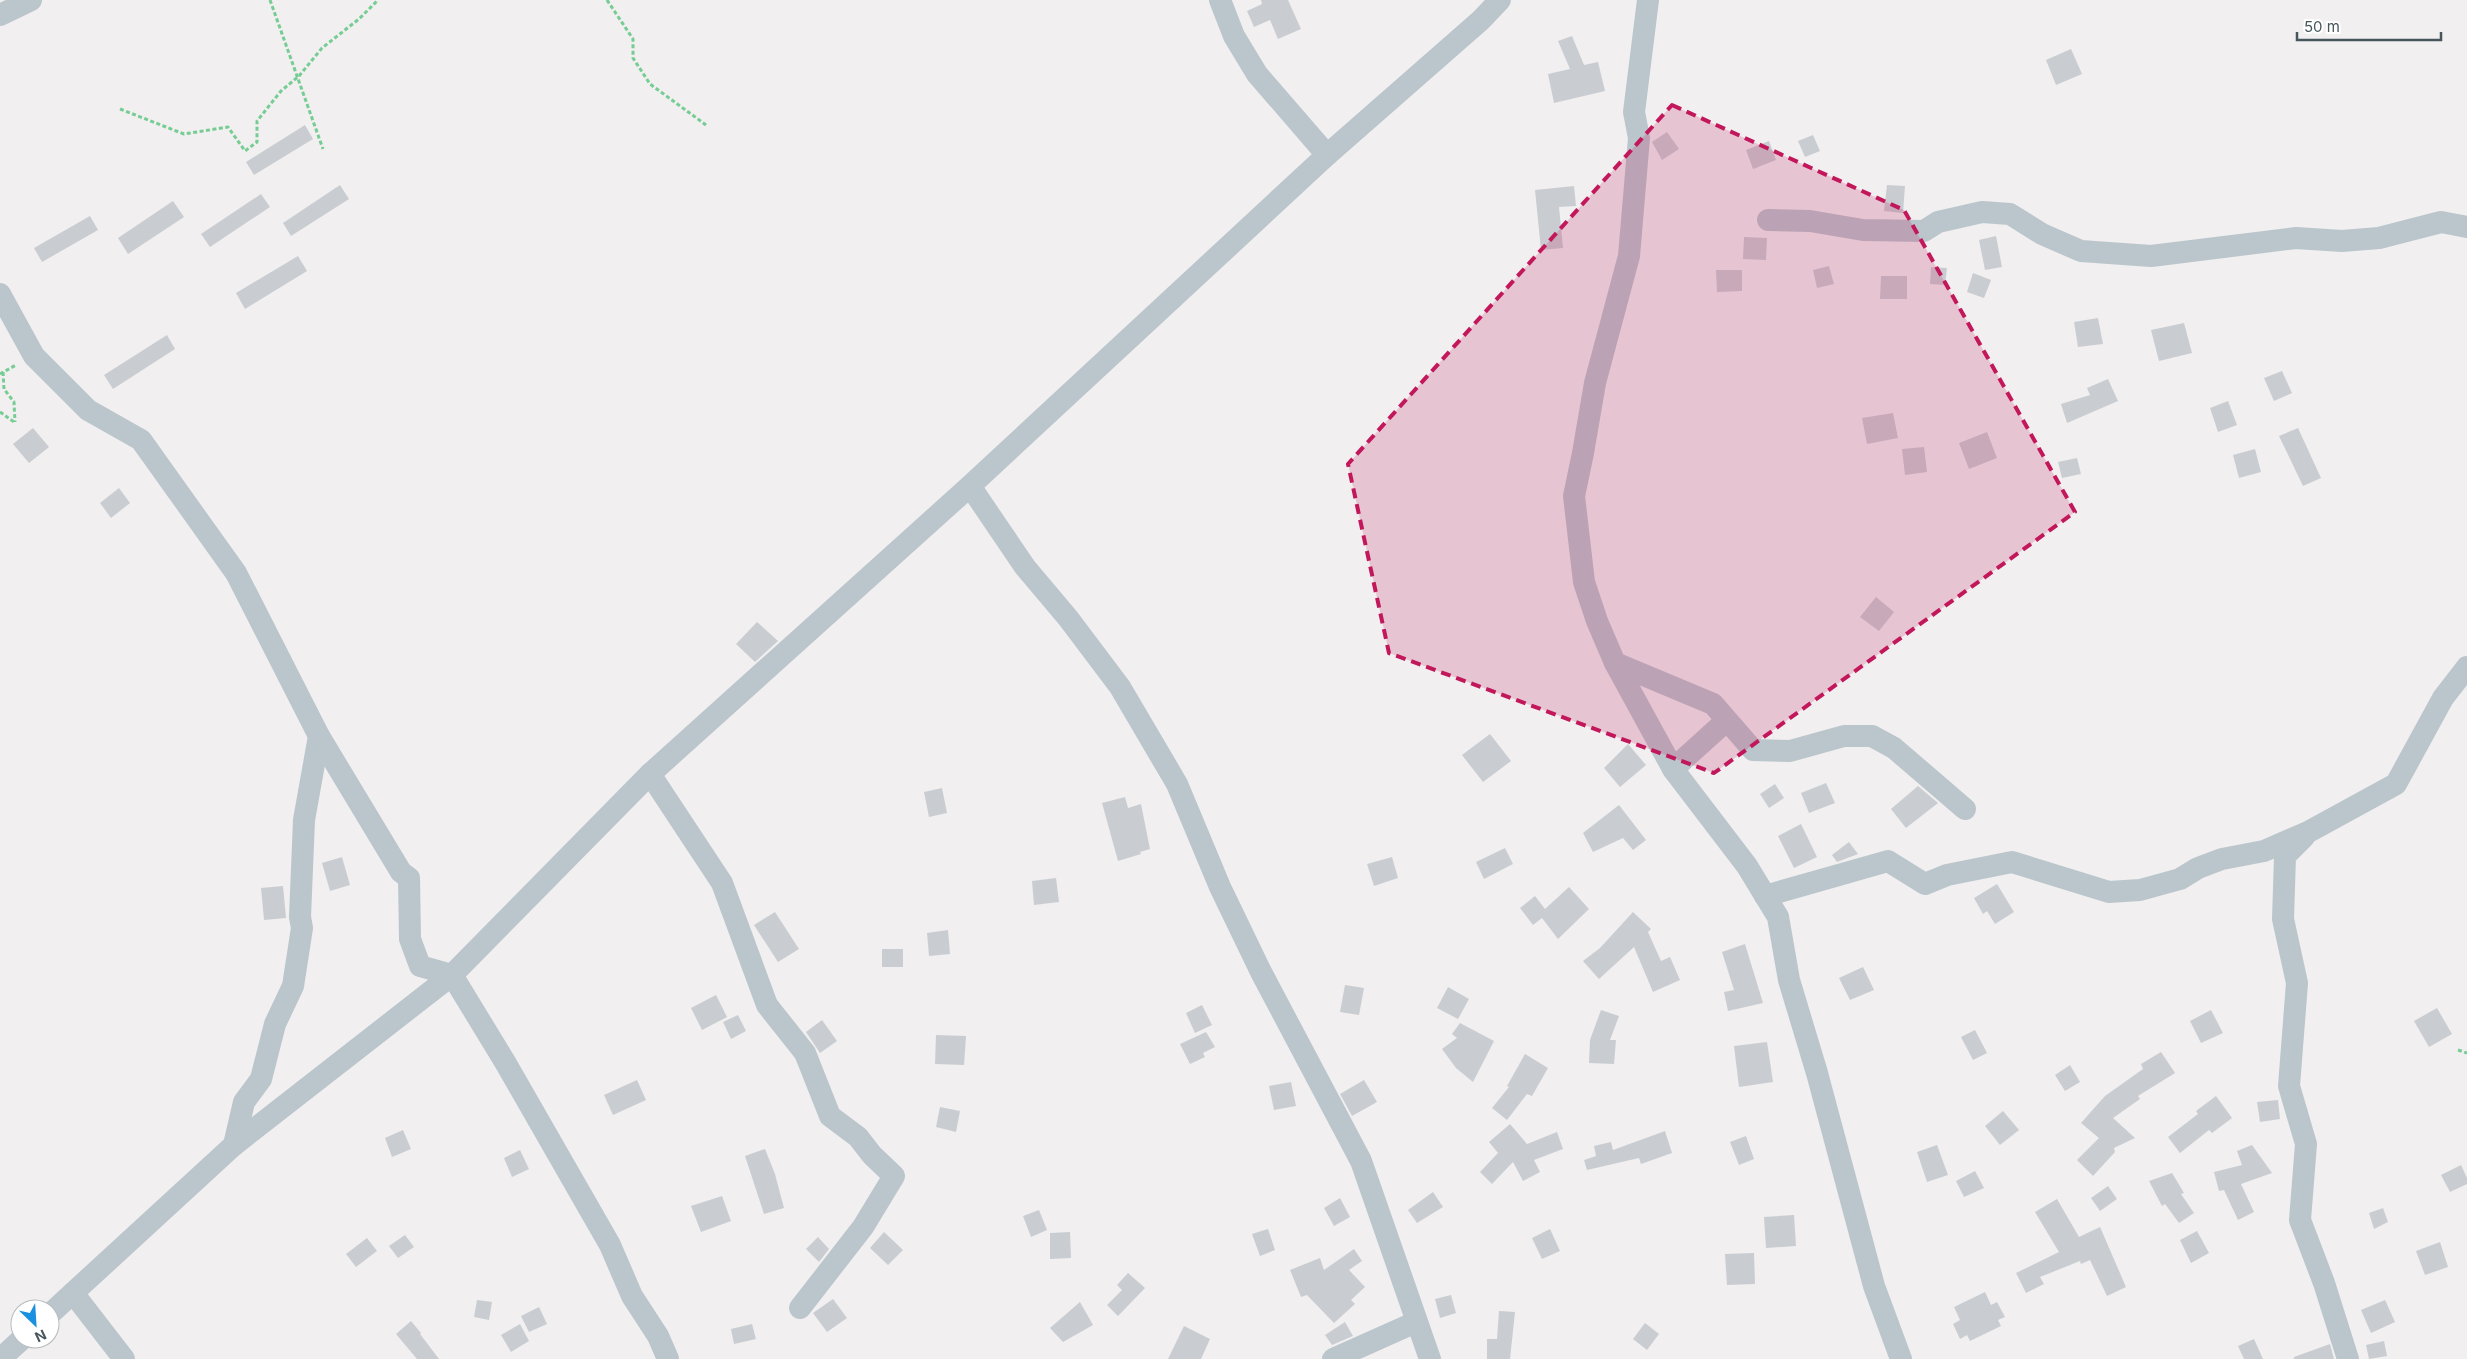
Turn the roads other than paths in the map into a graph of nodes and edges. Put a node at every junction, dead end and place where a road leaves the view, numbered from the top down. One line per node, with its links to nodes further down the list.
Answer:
1 (31, 0): 5 (street)
2 (1220, 0): 6 (street)
3 (1500, 0): 6 (street)
4 (1648, 0): 11 (street)
5 (0, 15)
6 (1327, 155): 10 (street)
7 (1768, 220): 8 (street)
8 (2467, 226)
9 (0, 294): 14 (street)
10 (970, 486): 16 (street); 25 (street)
11 (1615, 663): 13 (street); 15 (street)
12 (2467, 667): 18 (street)
13 (1726, 721): 15 (street); 17 (street)
14 (319, 736): 20 (street); 21 (street)
15 (1673, 769): 19 (street)
16 (650, 774): 20 (street); 24 (street)
17 (1965, 809)
18 (2310, 831): 19 (street); 33 (street)
19 (1765, 896): 32 (street)
20 (452, 975): 21 (street); 29 (street)
21 (234, 1145): 22 (street)
22 (73, 1293): 23 (street); 28 (street)
23 (60, 1305)
24 (800, 1308)
25 (1416, 1322): 30 (street); 31 (street)
26 (11, 1349): 27 (street)
27 (0, 1359)
28 (124, 1359)
29 (668, 1359)
30 (1333, 1359)
31 (1430, 1359)
32 (1901, 1359)
33 (2348, 1359)

